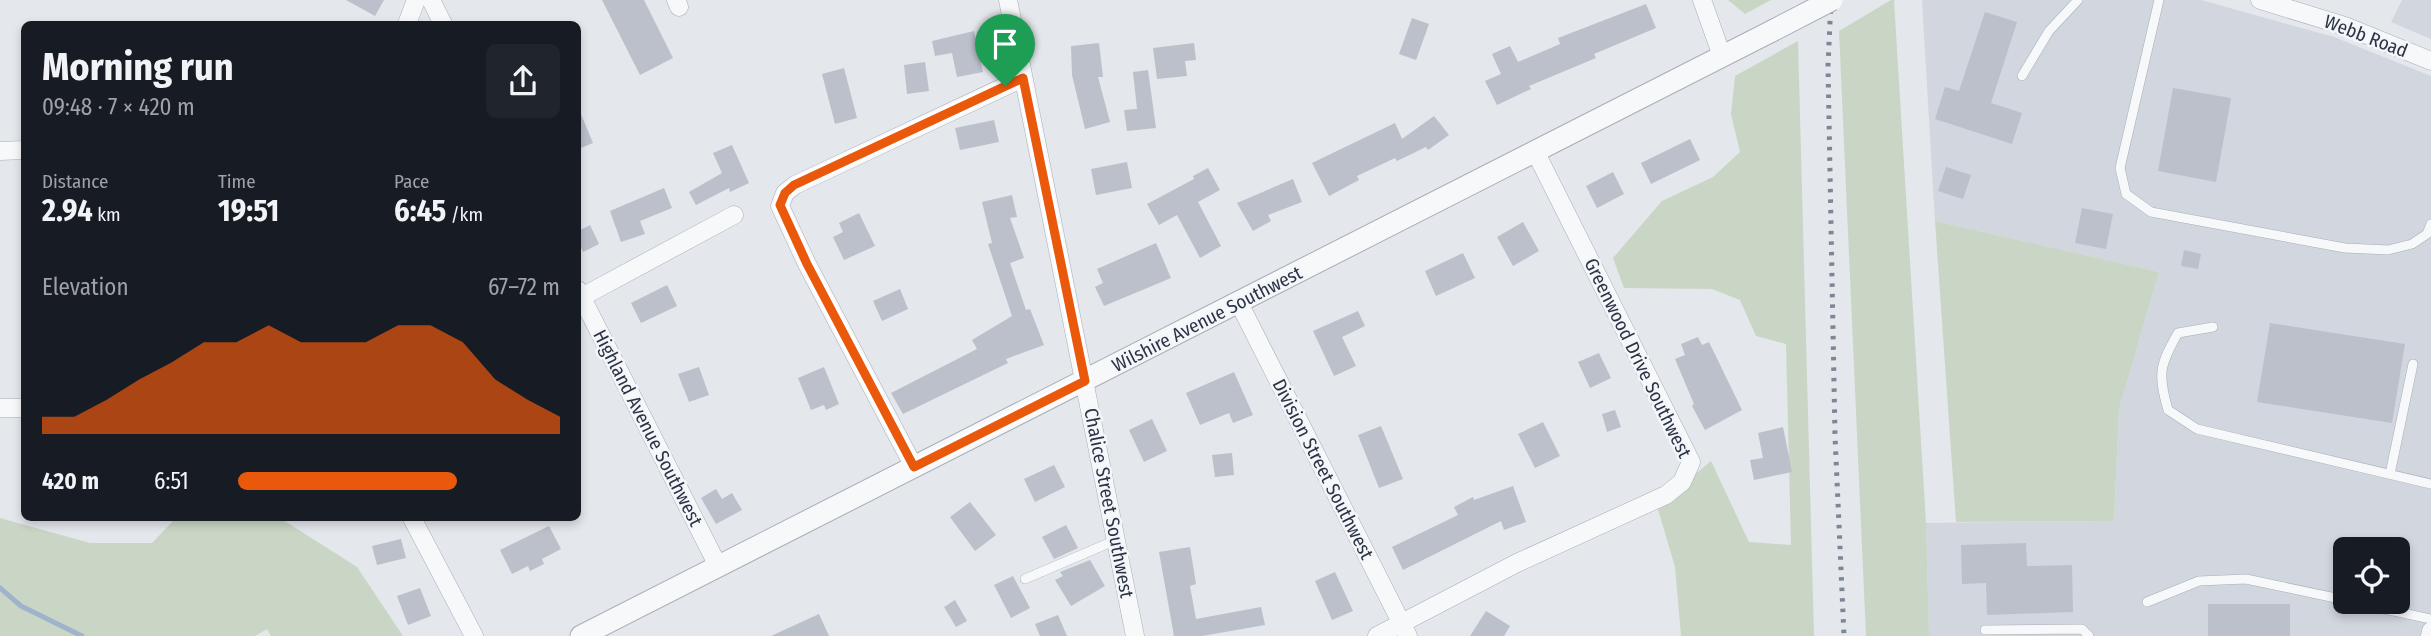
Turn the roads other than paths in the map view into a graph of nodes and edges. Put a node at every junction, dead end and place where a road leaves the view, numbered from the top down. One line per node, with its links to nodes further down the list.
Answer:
1 (416, 0): 9 (street)
2 (431, 0): 10 (street)
3 (1008, 0): 14 (street, Chalice Street Southwest)
4 (1702, 0): 11 (street)
5 (1832, 0): 11 (street, Wilshire Avenue Southwest, bridge)
6 (2078, 0): 13 (lane)
7 (2159, 0): 19 (lane)
8 (2260, 0): 12 (street, Webb Road)
9 (408, 21)
10 (442, 21)
11 (1722, 56): 17 (street, Wilshire Avenue Southwest)
12 (2431, 61)
13 (2022, 76)
14 (1023, 78): 25 (street, Chalice Street Southwest); 28 (street)
15 (21, 150): 16 (street)
16 (0, 151)
17 (1536, 153): 22 (street, Wilshire Avenue Southwest); 39 (street, Greenwood Drive Southwest)
18 (734, 215): 20 (street)
19 (2431, 224)
20 (581, 294)
21 (581, 299): 33 (street, Highland Avenue Southwest)
22 (1239, 303): 25 (street, Wilshire Avenue Southwest); 39 (street, Division Street Southwest)
23 (2213, 327): 29 (lane)
24 (2413, 364): 29 (lane)
25 (1085, 381): 28 (street, Wilshire Avenue Southwest); 32 (street, Chalice Street Southwest)
26 (0, 408): 27 (street)
27 (21, 408)
28 (914, 467): 33 (street, Wilshire Avenue Southwest)
29 (2390, 474): 30 (lane)
30 (2431, 484)
31 (414, 521): 41 (street)
32 (1116, 540): 34 (lane); 43 (street, Chalice Street Southwest)
33 (718, 566): 42 (street, Wilshire Avenue Southwest)
34 (1025, 579)
35 (2333, 597): 36 (lane)
36 (2147, 602)
37 (2408, 614): 38 (lane)
38 (2431, 619)
39 (1405, 629): 44 (street, Greenwood Drive Southwest)
40 (1985, 630): 45 (lane)
41 (474, 636)
42 (581, 636)
43 (1135, 636)
44 (1377, 636)
45 (2088, 636)

